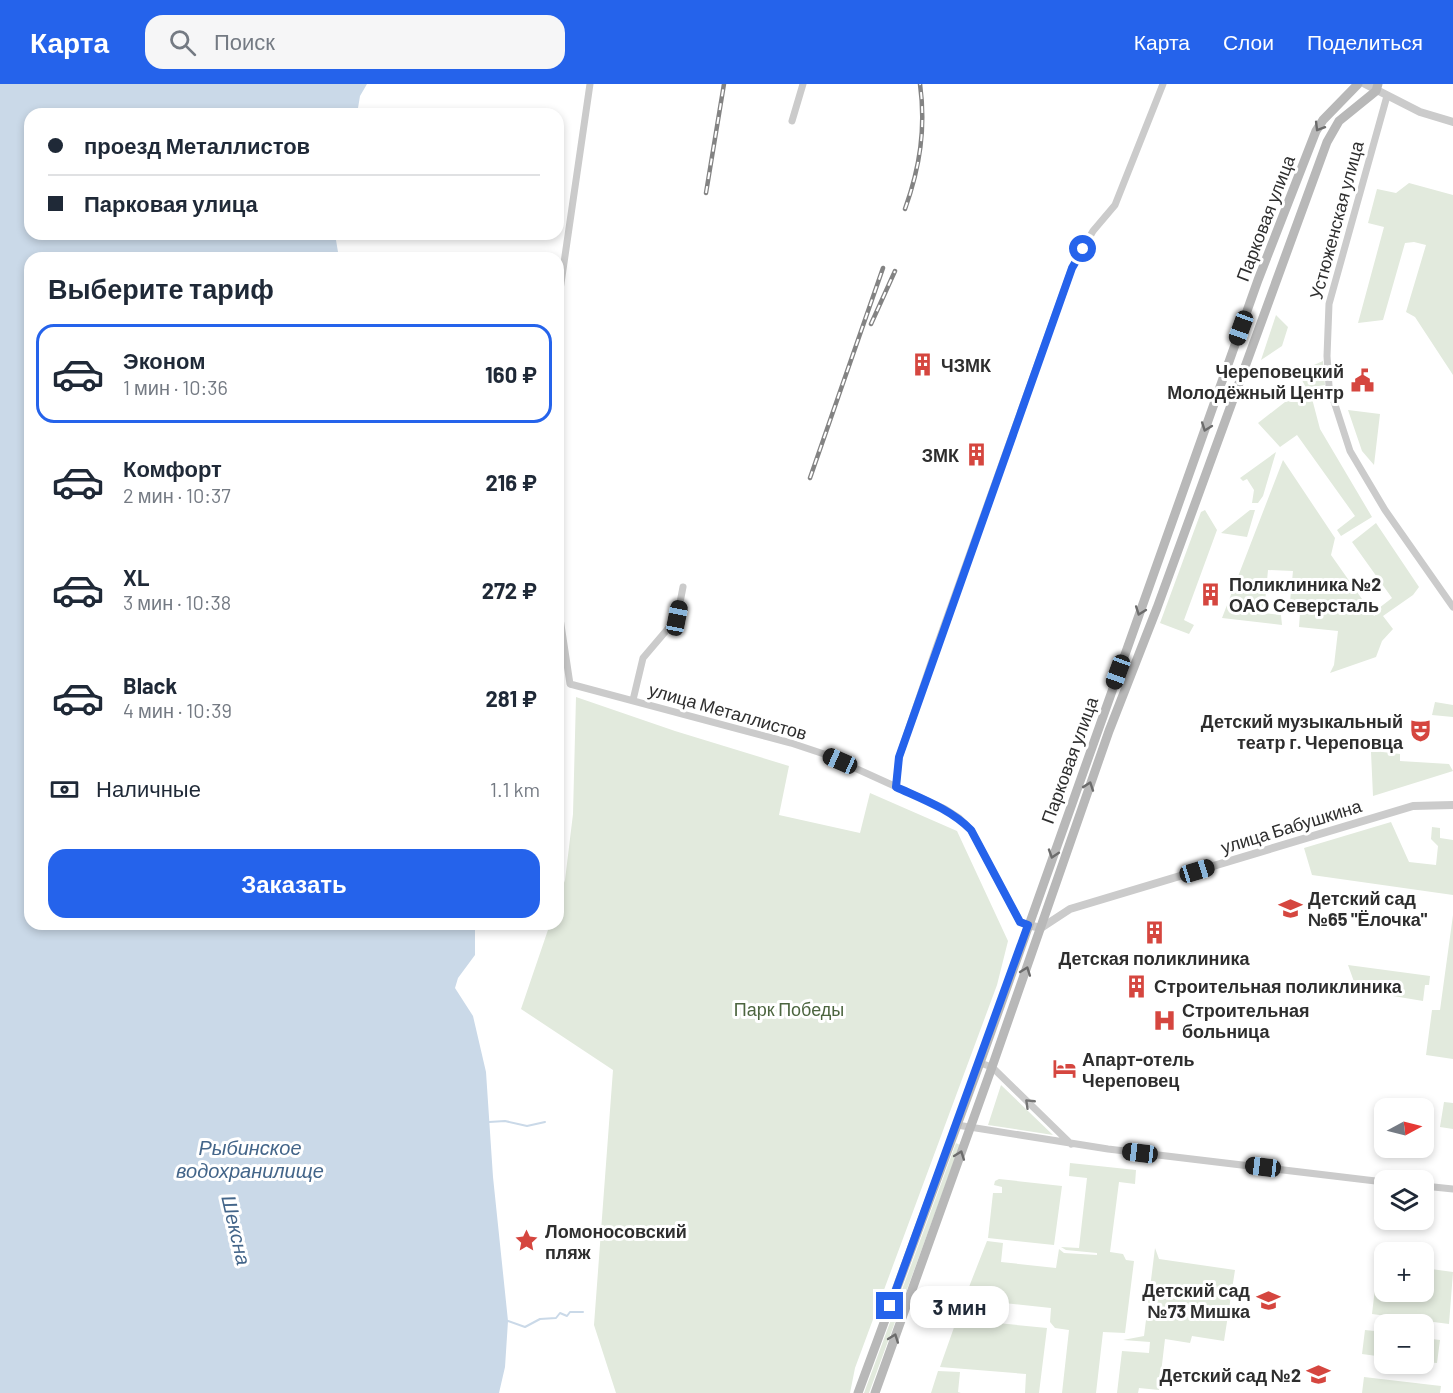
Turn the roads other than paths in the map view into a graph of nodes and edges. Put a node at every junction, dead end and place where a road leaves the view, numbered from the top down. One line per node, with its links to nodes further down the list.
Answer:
1 (590, 84): 10 (street)
2 (803, 84): 8 (street)
3 (1163, 84): 15 (street)
4 (1358, 84): 17 (main road, Парковая улица, one-way to 17)
5 (1365, 84): 6 (street)
6 (1377, 87): 7 (street); 18 (main road, Парковая улица, one-way to 6)
7 (1387, 96): 9 (street); 12 (street, Устюженская улица)
8 (792, 121)
9 (1453, 122)
10 (564, 263)
11 (683, 587): 14 (street)
12 (1453, 607)
13 (564, 649): 14 (street, улица Металлистов)
14 (633, 700): 15 (street, улица Металлистов)
15 (896, 787): 17 (street, улица Металлистов)
16 (1453, 805): 18 (street, улица Бабушкина)
17 (1028, 925): 18 (street); 19 (main road, Парковая улица)
18 (1041, 928): 20 (main road, Парковая улица, one-way to 18)
19 (980, 1063): 20 (street); 21 (main road, Парковая улица)
20 (992, 1067): 22 (main road, Парковая улица); 23 (street, one-way to 20)
21 (957, 1125): 22 (street); 27 (main road, Парковая улица)
22 (970, 1129): 23 (street); 28 (main road, Парковая улица, one-way to 22)
23 (1071, 1143): 24 (street)
24 (1374, 1181)
25 (1434, 1187): 26 (street)
26 (1453, 1189)
27 (858, 1393)
28 (874, 1393)

